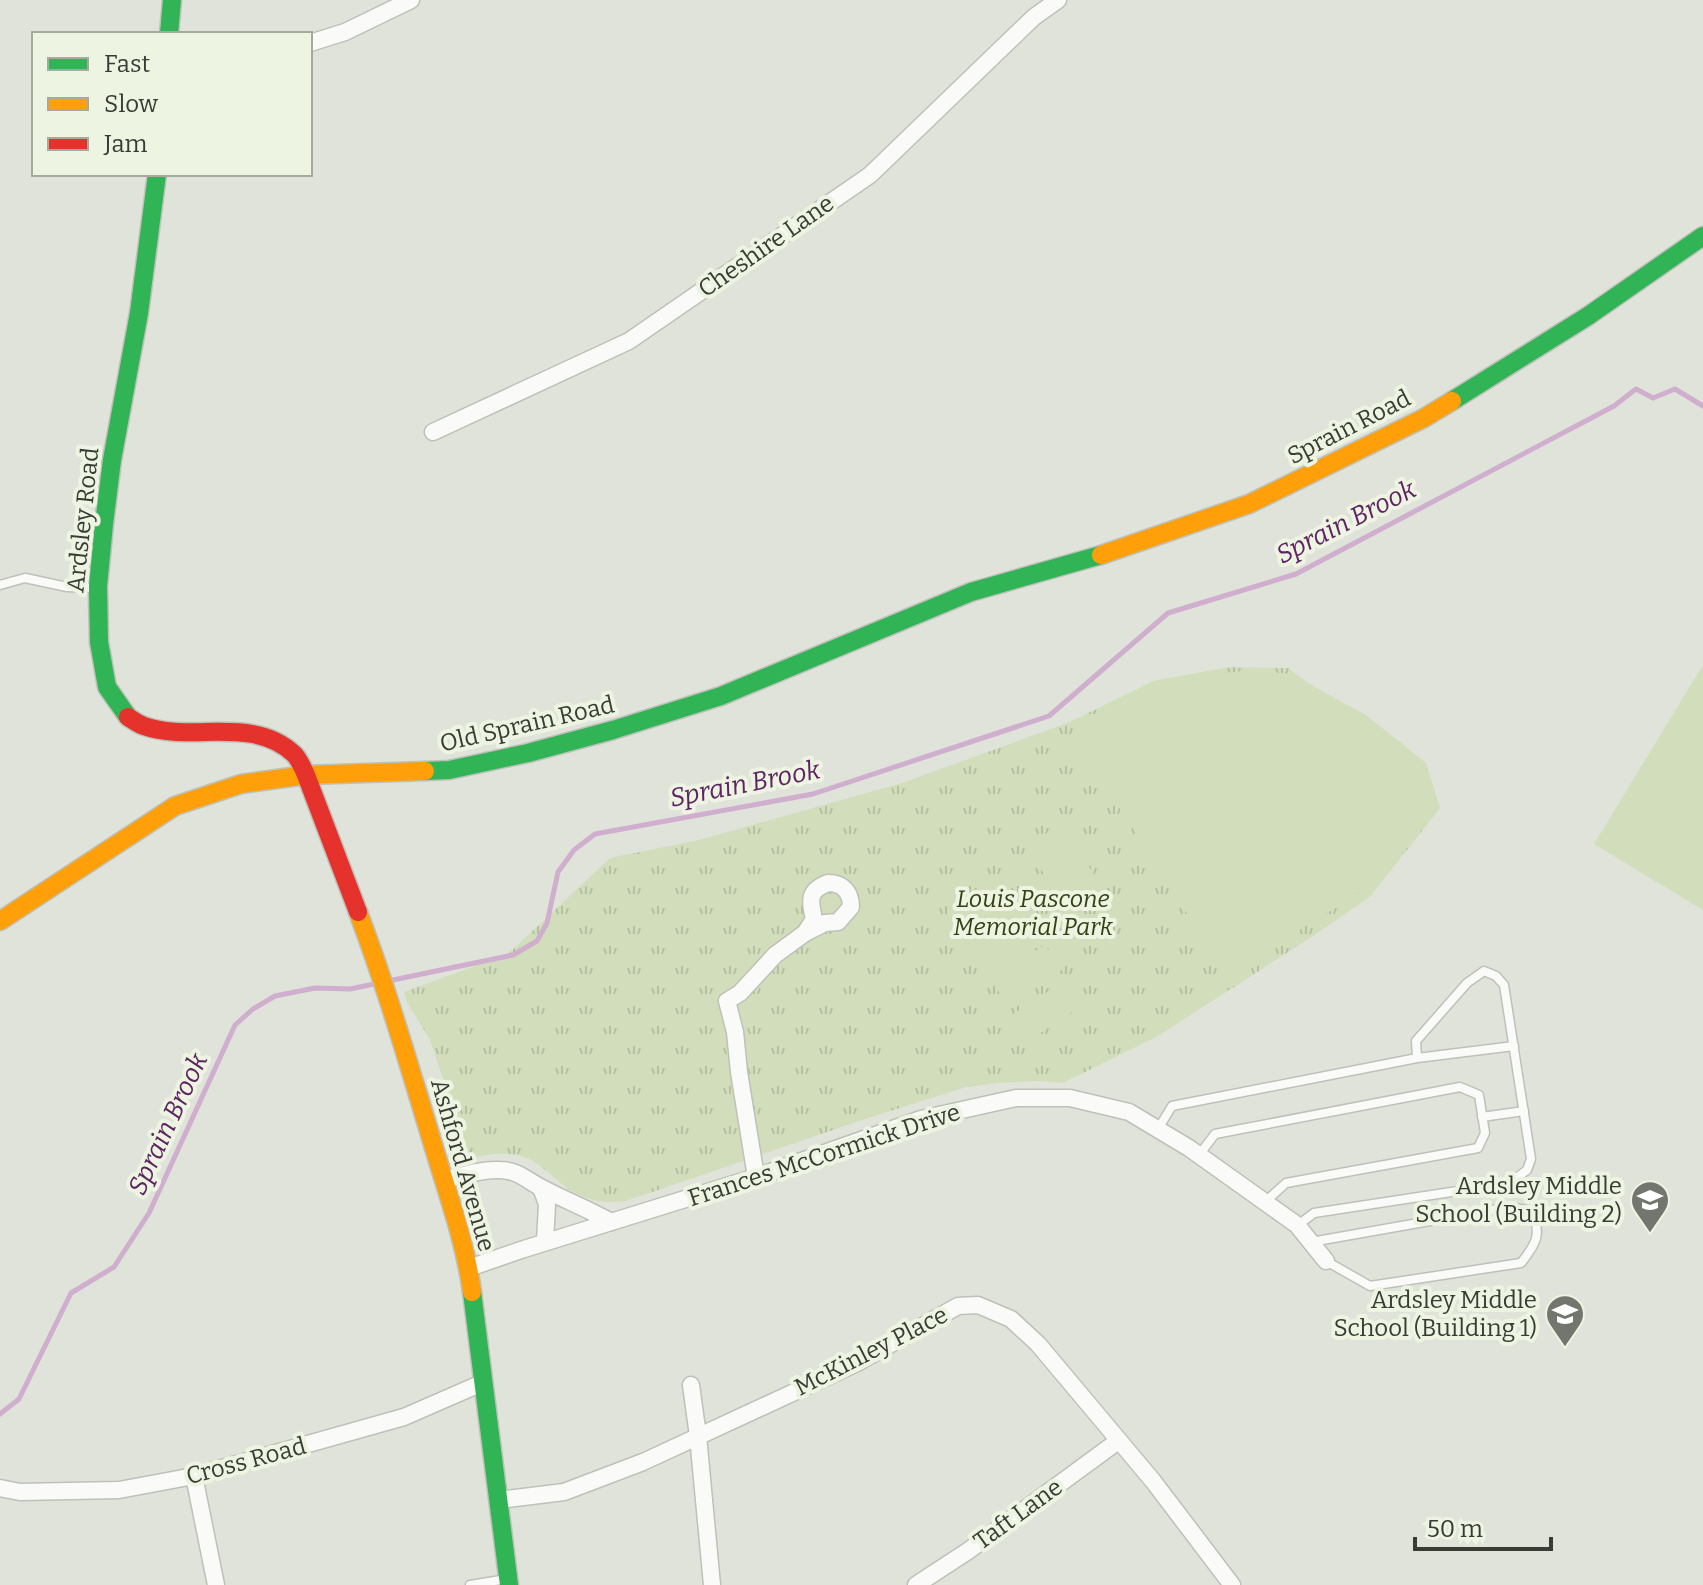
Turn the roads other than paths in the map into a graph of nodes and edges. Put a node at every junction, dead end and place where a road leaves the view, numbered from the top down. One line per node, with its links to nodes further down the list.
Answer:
1 (172, 0): 4 (street)
2 (411, 0): 5 (street)
3 (1058, 0): 8 (street, Cheshire Lane)
4 (169, 32)
5 (312, 42)
6 (157, 176): 10 (street, Ardsley Road)
7 (1701, 240): 11 (street, Sprain Road)
8 (433, 432)
9 (0, 585): 10 (lane)
10 (98, 588): 12 (street, Ardsley Road)
11 (982, 588): 12 (street, Old Sprain Road)
12 (306, 775): 13 (street, Old Sprain Road); 22 (street, Ashford Avenue)
13 (0, 921)
14 (805, 933): 21 (street)
15 (1514, 1046): 16 (lane); 16 (lane); 17 (lane)
16 (1417, 1058): 19 (lane)
17 (1524, 1111): 18 (lane); 26 (lane)
18 (1482, 1117): 20 (lane); 24 (lane)
19 (1158, 1129): 20 (street, Frances McCormick Drive); 21 (street, Frances McCormick Drive)
20 (1199, 1156): 24 (street, Frances McCormick Drive)
21 (756, 1177): 25 (street, Frances McCormick Drive)
22 (444, 1180): 23 (street); 30 (street, Ashford Avenue)
23 (541, 1188): 25 (street); 27 (street)
24 (1265, 1202): 26 (street, Frances McCormick Drive)
25 (611, 1222): 27 (street, Frances McCormick Drive)
26 (1297, 1225): 28 (street, Frances McCormick Drive)
27 (545, 1242): 30 (street, Frances McCormick Drive)
28 (1311, 1242): 29 (street, Frances McCormick Drive); 29 (lane)
29 (1326, 1261)
30 (469, 1268): 31 (street, Ashford Avenue)
31 (482, 1383): 35 (street, Cross Road); 37 (street, Ashford Avenue)
32 (691, 1385): 33 (street)
33 (698, 1436): 34 (street, McKinley Place); 37 (street, McKinley Place); 41 (street)
34 (1118, 1441): 42 (street, Taft Lane); 43 (street, McKinley Place)
35 (194, 1476): 36 (street, Cross Road); 39 (street)
36 (0, 1488)
37 (499, 1500): 38 (street, Ashford Avenue)
38 (508, 1582): 40 (lane)
39 (216, 1585)
40 (470, 1585)
41 (712, 1585)
42 (916, 1585)
43 (1232, 1585)

